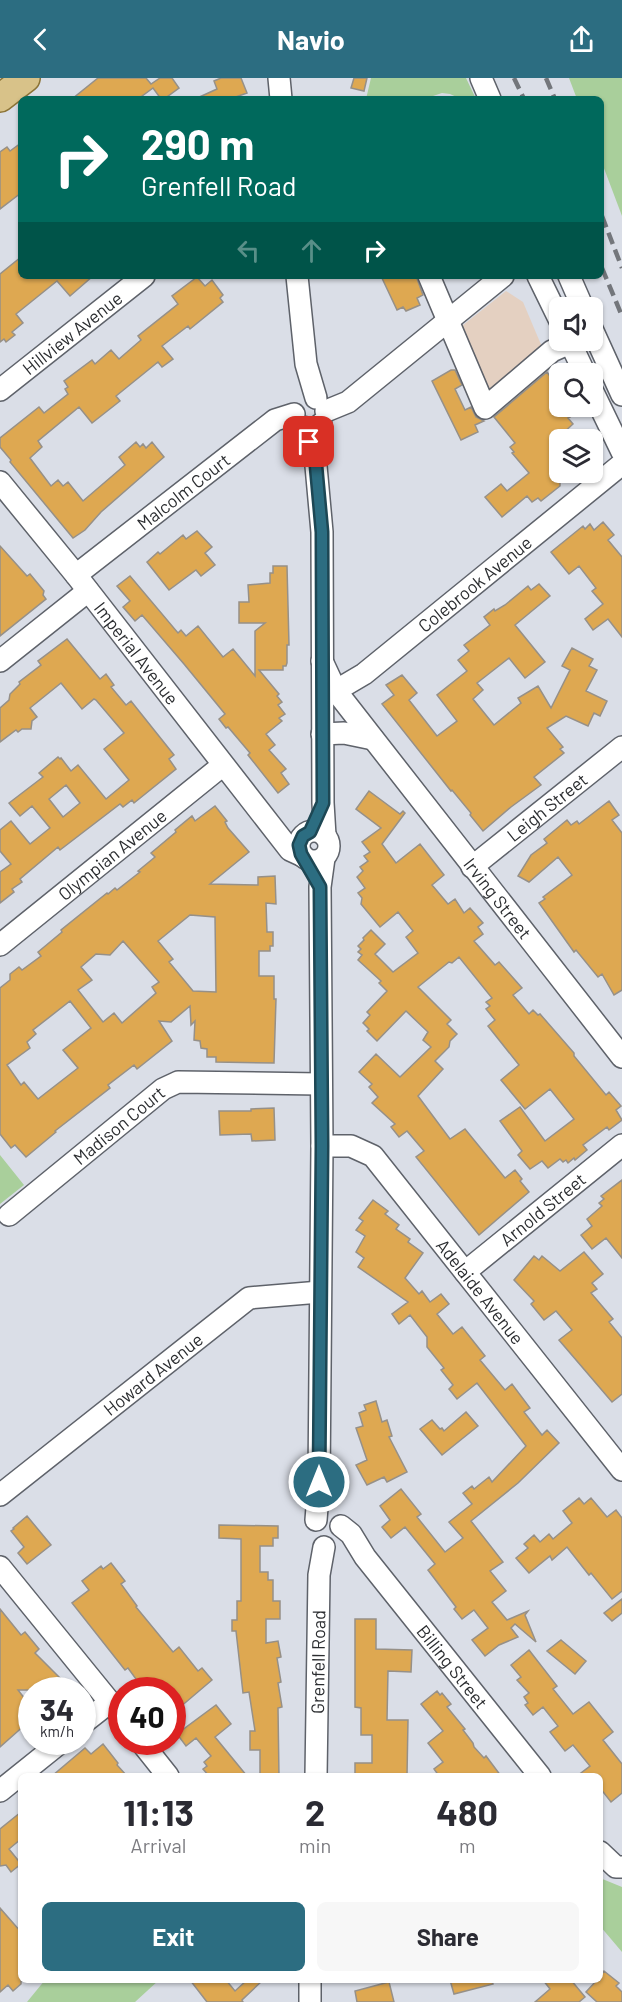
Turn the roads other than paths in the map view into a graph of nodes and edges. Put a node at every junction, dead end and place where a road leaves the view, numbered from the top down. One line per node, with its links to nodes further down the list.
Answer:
1 (279, 78): 3 (street)
2 (481, 78): 4 (street)
3 (281, 96)
4 (489, 96)
5 (140, 279): 16 (street, Hillview Avenue)
6 (297, 279): 18 (street)
7 (430, 279): 13 (street)
8 (498, 279): 13 (street, Malcolm Court)
9 (539, 279): 12 (street)
10 (570, 279): 11 (street)
11 (578, 297)
12 (549, 298)
13 (449, 319): 14 (street); 18 (street, Malcolm Court)
14 (552, 351)
15 (592, 351): 17 (street)
16 (0, 390)
17 (622, 395)
18 (310, 412): 23 (street, Malcolm Court); 25 (street, Irving Street)
19 (603, 413): 20 (street)
20 (622, 452)
21 (622, 464): 25 (street, Colebrook Avenue)
22 (0, 482): 23 (street, Imperial Avenue)
23 (82, 583): 24 (street, Malcolm Court); 29 (street, Imperial Avenue)
24 (0, 661)
25 (329, 695): 26 (street, Grenfell Road); 27 (street, Irving Street)
26 (322, 734): 27 (street); 30 (street, Grenfell Road)
27 (373, 739): 31 (street, Irving Street)
28 (622, 747): 31 (street, Leigh Street)
29 (223, 765): 30 (street, Imperial Avenue); 32 (street, Olympian Avenue)
30 (312, 846): 34 (street, Grenfell Road)
31 (472, 867): 33 (street, Irving Street)
32 (0, 945)
33 (618, 1043)
34 (321, 1084): 36 (street, Grenfell Road); 37 (street, Madison Court)
35 (622, 1145): 38 (street, Arnold Street)
36 (322, 1146): 38 (street, Adelaide Avenue); 39 (street, Grenfell Road)
37 (9, 1215)
38 (465, 1272): 40 (street, Adelaide Avenue)
39 (320, 1292): 41 (street, Howard Avenue); 42 (street, Grenfell Road)
40 (622, 1470)
41 (0, 1495)
42 (329, 1531): 49 (street, Grenfell Road); 50 (street, Billing Street)
43 (0, 1567): 44 (street)
44 (108, 1700)
45 (45, 1755): 47 (street)
46 (151, 1755): 48 (street)
47 (22, 1773)
48 (166, 1773)
49 (316, 1773)
50 (538, 1773)
51 (18, 1777): 52 (street)
52 (0, 1791)
53 (603, 1854): 54 (street)
54 (619, 1867)
55 (310, 1983): 56 (street)
56 (310, 2002)

